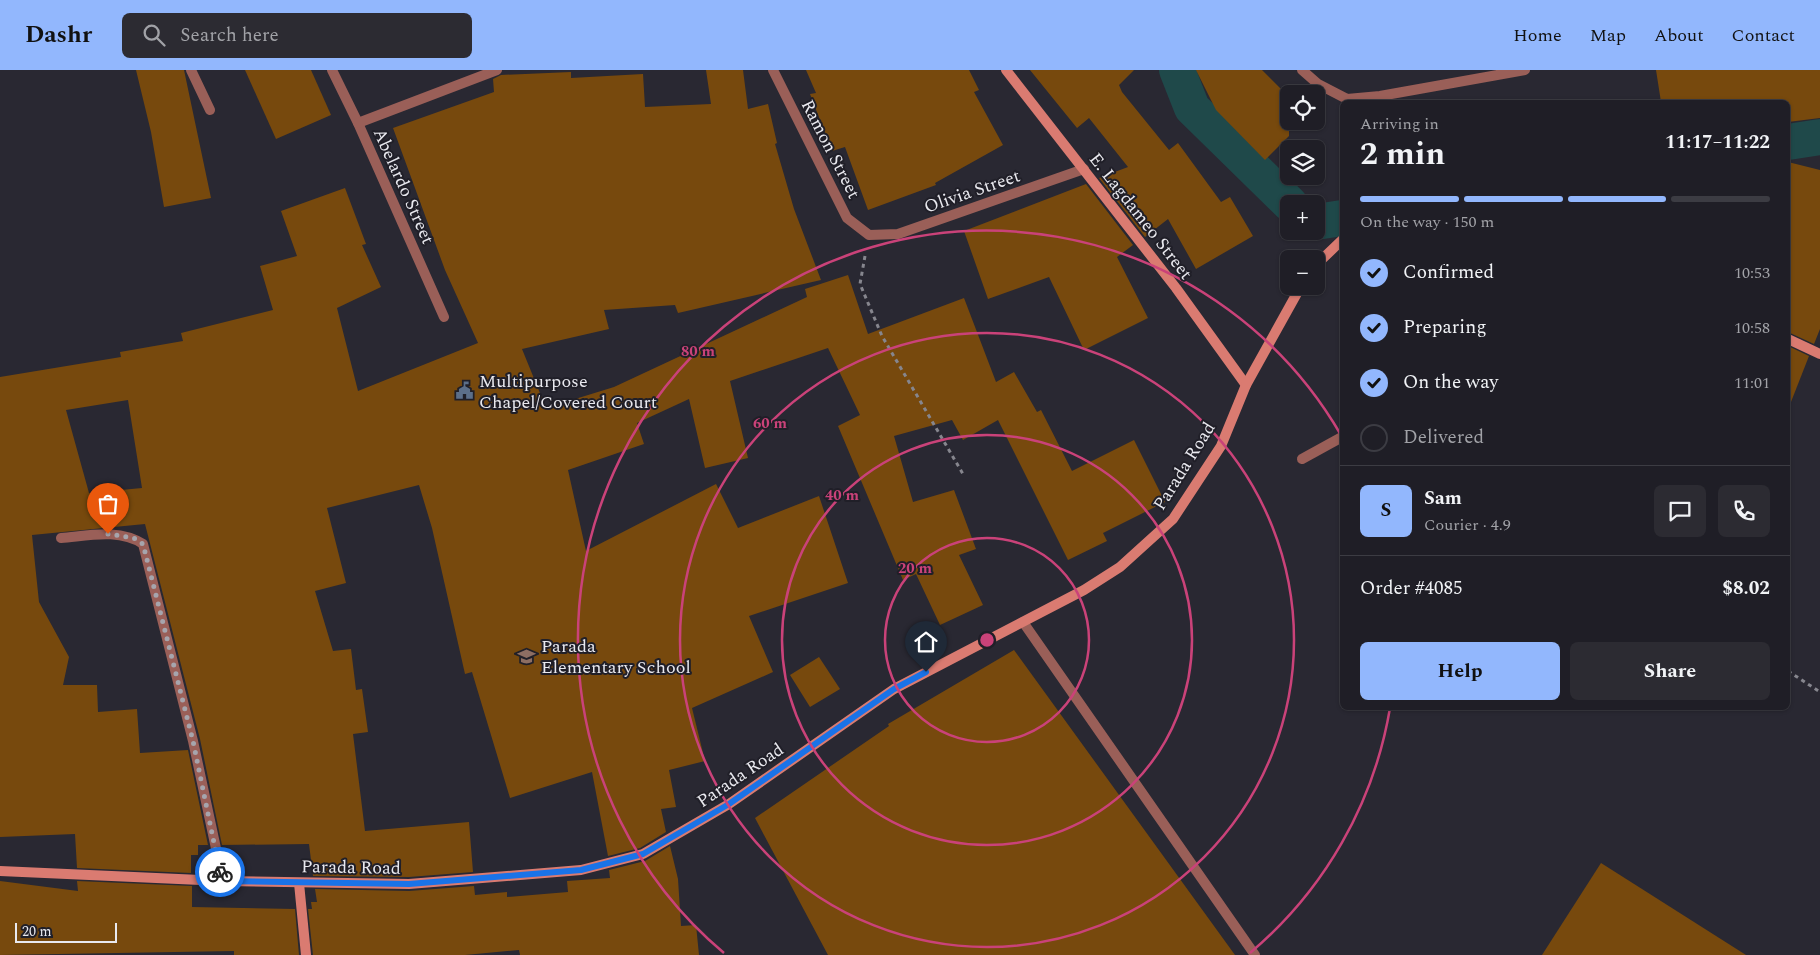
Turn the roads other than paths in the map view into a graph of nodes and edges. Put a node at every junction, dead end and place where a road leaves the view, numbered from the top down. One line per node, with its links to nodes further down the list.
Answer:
1 (191, 70): 8 (street)
2 (332, 70): 9 (street, Abelardo Street)
3 (497, 70): 9 (street)
4 (773, 70): 11 (street, Ramon Street)
5 (1006, 70): 10 (street, E. Lagdameo Street)
6 (1302, 70): 7 (street)
7 (1525, 70)
8 (210, 110)
9 (358, 123): 15 (street, Abelardo Street)
10 (1084, 169): 11 (street, Olivia Street); 18 (street, E. Lagdameo Street)
11 (869, 235)
12 (1340, 242): 13 (street)
13 (1325, 256)
14 (1296, 295): 18 (street, Parada Road)
15 (444, 317)
16 (1790, 340): 17 (street)
17 (1820, 354)
18 (1246, 385): 22 (street, Parada Road)
19 (1340, 438): 20 (street)
20 (1302, 459)
21 (61, 538): 24 (street)
22 (1023, 622): 25 (street, Parada Road); 27 (street)
23 (0, 871): 24 (street, Parada Road)
24 (223, 881): 25 (street, Parada Road)
25 (299, 883): 26 (street)
26 (306, 955)
27 (1255, 955)

